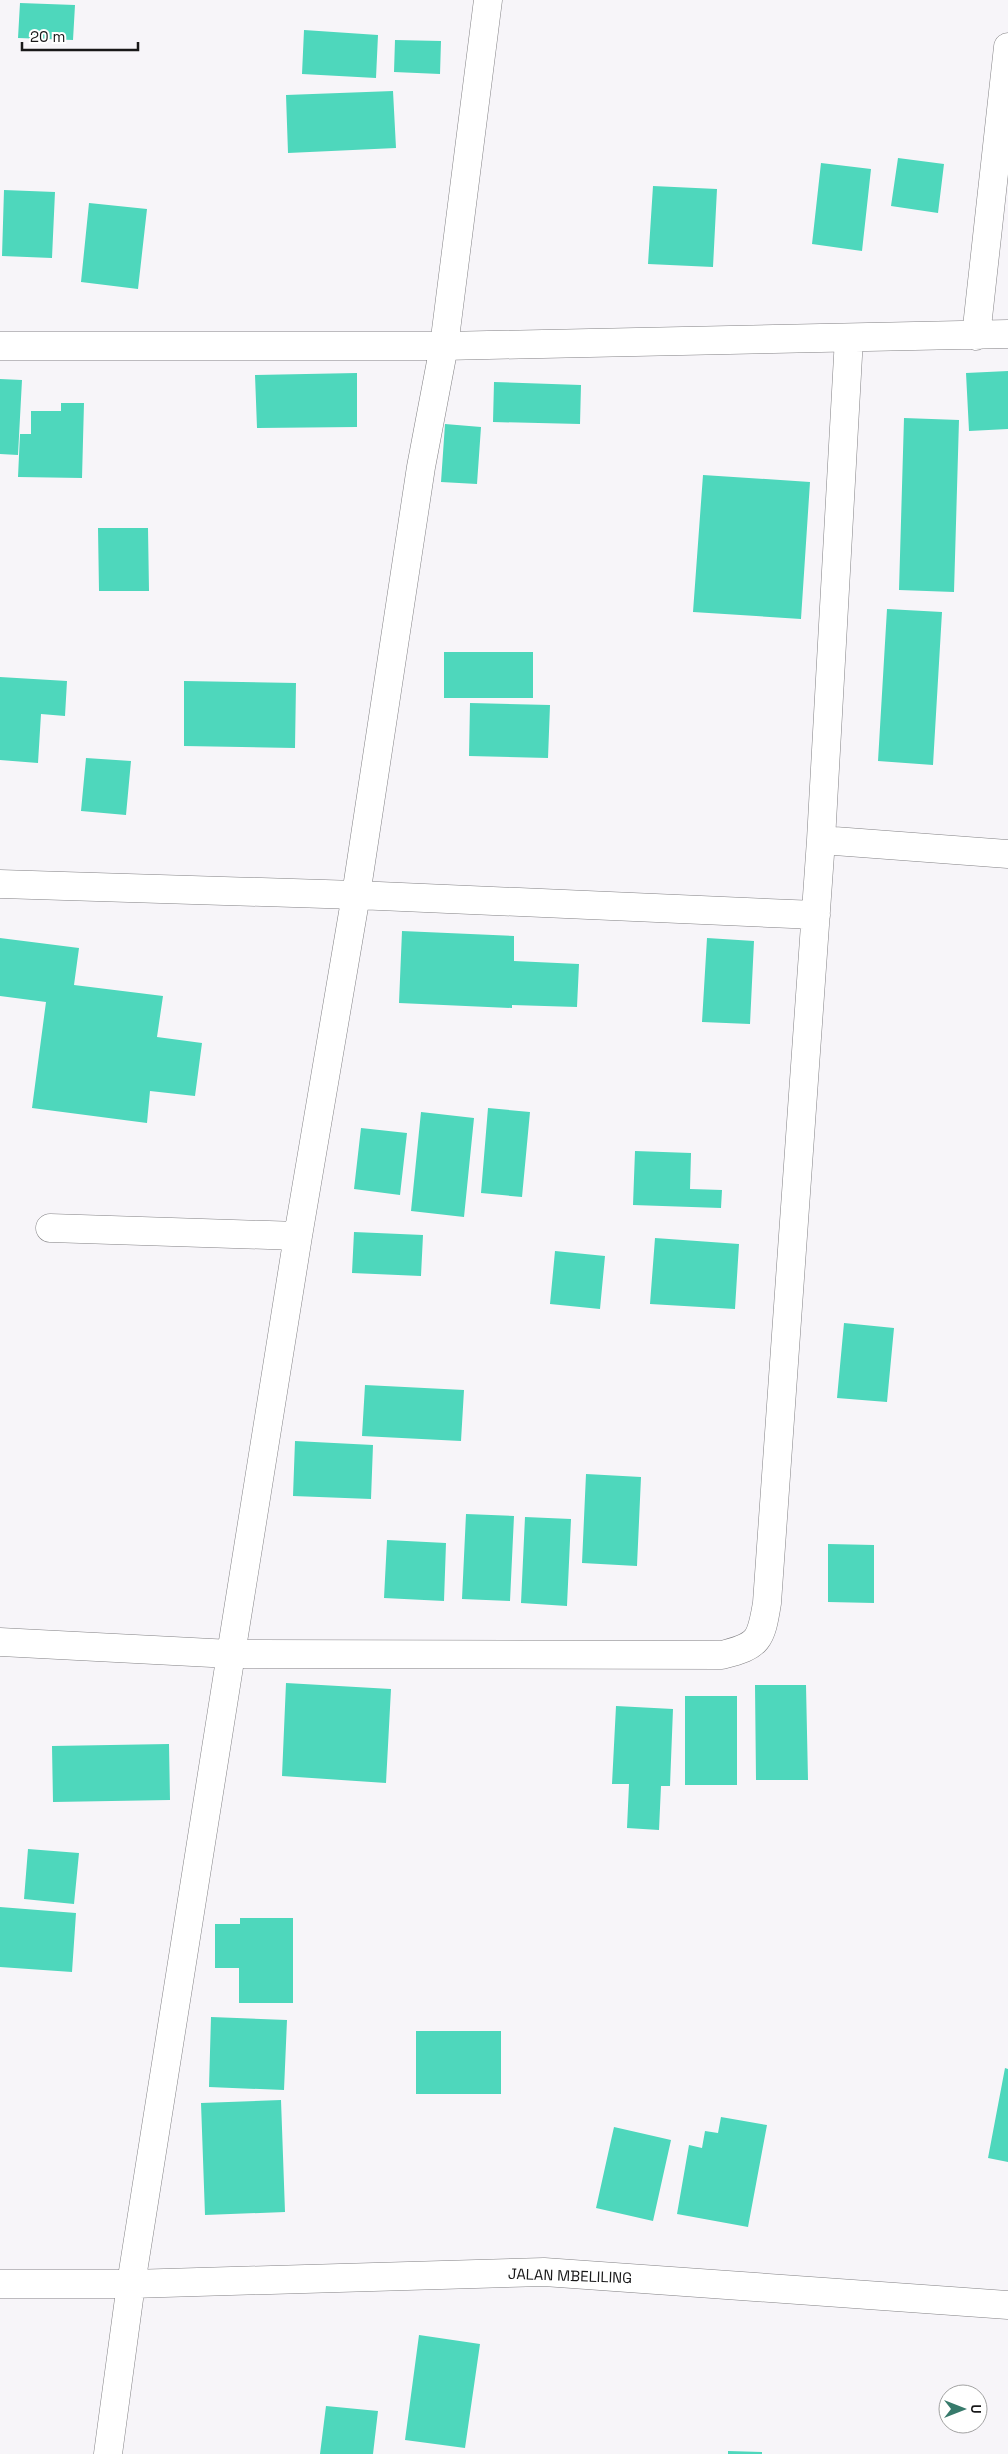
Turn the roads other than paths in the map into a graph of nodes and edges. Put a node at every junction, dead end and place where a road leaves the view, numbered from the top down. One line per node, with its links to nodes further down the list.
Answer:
1 (488, 0): 7 (street)
2 (1008, 47): 4 (street)
3 (1008, 334): 4 (street)
4 (976, 336): 5 (street)
5 (849, 338): 7 (street); 8 (street)
6 (0, 346): 7 (street)
7 (444, 346): 11 (street)
8 (821, 840): 9 (street); 12 (street)
9 (1008, 854)
10 (0, 884): 11 (street)
11 (356, 896): 12 (street); 14 (street)
12 (816, 915): 16 (street)
13 (50, 1228): 14 (street)
14 (298, 1236): 16 (street)
15 (0, 1642): 16 (street)
16 (231, 1654): 18 (street)
17 (0, 2284): 18 (street, JALAN MBELILING)
18 (131, 2284): 19 (street, JALAN MBELILING); 20 (street)
19 (1008, 2305)
20 (108, 2454)

